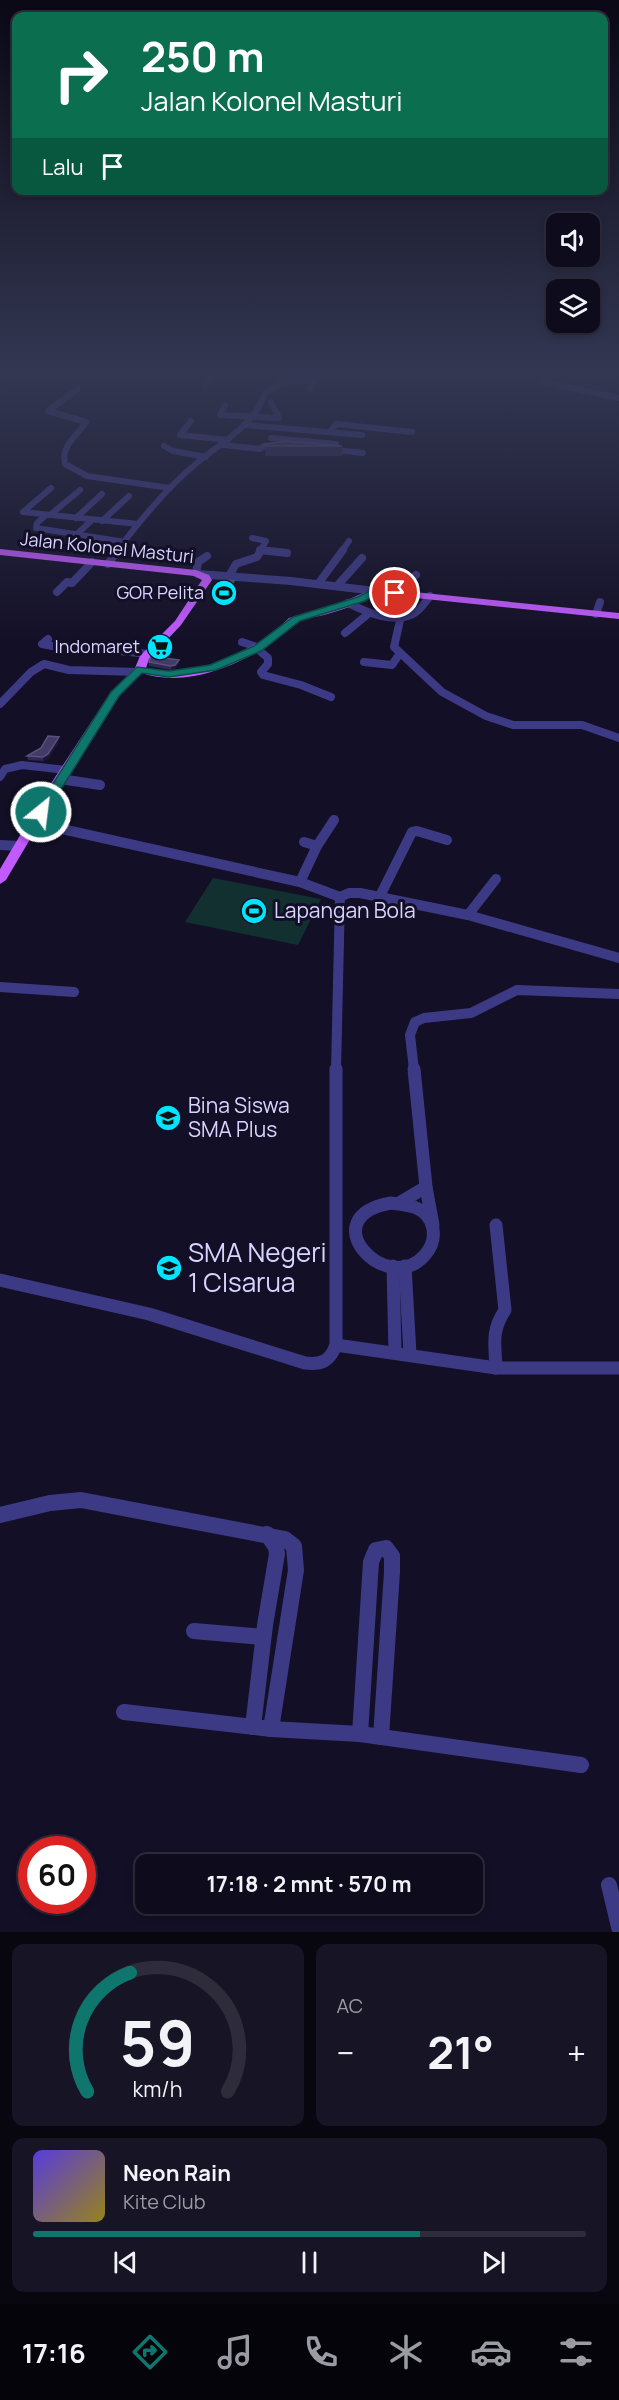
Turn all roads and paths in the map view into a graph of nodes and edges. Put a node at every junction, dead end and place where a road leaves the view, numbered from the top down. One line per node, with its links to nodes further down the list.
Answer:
1 (67, 465): 4 (street)
2 (195, 465): 4 (street)
3 (51, 488): 8 (street)
4 (170, 489): 12 (street)
5 (80, 490): 8 (street)
6 (102, 494): 9 (street)
7 (129, 496): 10 (street)
8 (48, 515): 9 (street); 13 (street)
9 (72, 518): 10 (street); 13 (street)
10 (102, 520): 12 (street)
11 (91, 521): 14 (street)
12 (138, 524): 17 (street)
13 (50, 533): 14 (street)
14 (76, 534): 17 (street); 18 (street)
15 (252, 538): 19 (street)
16 (349, 541): 29 (street)
17 (125, 542): 25 (street)
18 (66, 544)
19 (260, 550): 21 (street); 28 (street)
20 (0, 552): 24 (main road, Jalan Kolonel Masturi)
21 (287, 553)
22 (207, 556): 26 (street)
23 (362, 558): 30 (street)
24 (92, 562): 25 (main road, Jalan Kolonel Masturi); 32 (street)
25 (108, 564): 26 (main road, Jalan Kolonel Masturi)
26 (197, 574): 28 (street); 46 (main road, Jalan Kolonel Masturi)
27 (416, 575): 33 (street)
28 (229, 576): 29 (street)
29 (318, 584): 30 (street)
30 (338, 586): 31 (street)
31 (375, 591): 33 (main road); 36 (main road)
32 (57, 592)
33 (395, 593): 34 (main road)
34 (430, 596): 38 (main road); 39 (street)
35 (600, 602): 38 (street)
36 (348, 603): 37 (street); 44 (main road)
37 (368, 614): 39 (street); 41 (street)
38 (596, 614): 40 (main road)
39 (401, 616): 45 (street)
40 (619, 616)
41 (345, 633)
42 (48, 639): 46 (street)
43 (242, 645): 44 (street)
44 (256, 649): 48 (main road); 49 (street)
45 (400, 652): 47 (street); 51 (street)
46 (148, 654): 48 (main road, Jalan Kolonel Masturi)
47 (364, 662)
48 (139, 671): 50 (street); 52 (main road, Jalan Kolonel Masturi)
49 (331, 697)
50 (0, 704)
51 (619, 738)
52 (63, 775): 53 (street); 54 (street); 56 (main road, Jalan Kolonel Masturi)
53 (0, 777)
54 (100, 785)
55 (334, 820): 61 (street)
56 (35, 823): 60 (main road, Jalan Kolonel Masturi); 64 (street)
57 (447, 840): 65 (street)
58 (304, 842): 61 (street)
59 (0, 844): 60 (street)
60 (20, 846): 63 (main road, Jalan Kolonel Masturi)
61 (317, 846): 64 (street)
62 (496, 879): 67 (street)
63 (0, 880)
64 (300, 882): 66 (street)
65 (380, 896): 66 (street); 67 (street)
66 (340, 897): 78 (street)
67 (468, 915): 68 (street)
68 (619, 958)
69 (0, 987): 70 (street)
70 (74, 992)
71 (619, 994): 72 (street)
72 (426, 1187): 73 (street); 74 (street)
73 (399, 1203): 74 (street); 76 (street)
74 (433, 1226): 76 (street)
75 (496, 1226): 80 (street)
76 (399, 1266): 79 (street)
77 (0, 1280): 78 (street)
78 (336, 1346): 79 (street)
79 (403, 1353): 80 (street)
80 (496, 1368): 81 (street)
81 (619, 1368)
82 (0, 1515): 83 (street)
83 (267, 1534): 85 (street); 88 (street)
84 (194, 1631): 85 (street)
85 (263, 1637): 87 (street)
86 (124, 1712): 87 (street)
87 (253, 1727): 88 (street)
88 (271, 1729): 89 (street)
89 (360, 1734): 90 (street); 90 (street)
90 (381, 1737): 91 (street)
91 (581, 1765)
92 (609, 1885): 93 (street)
93 (619, 1927)

